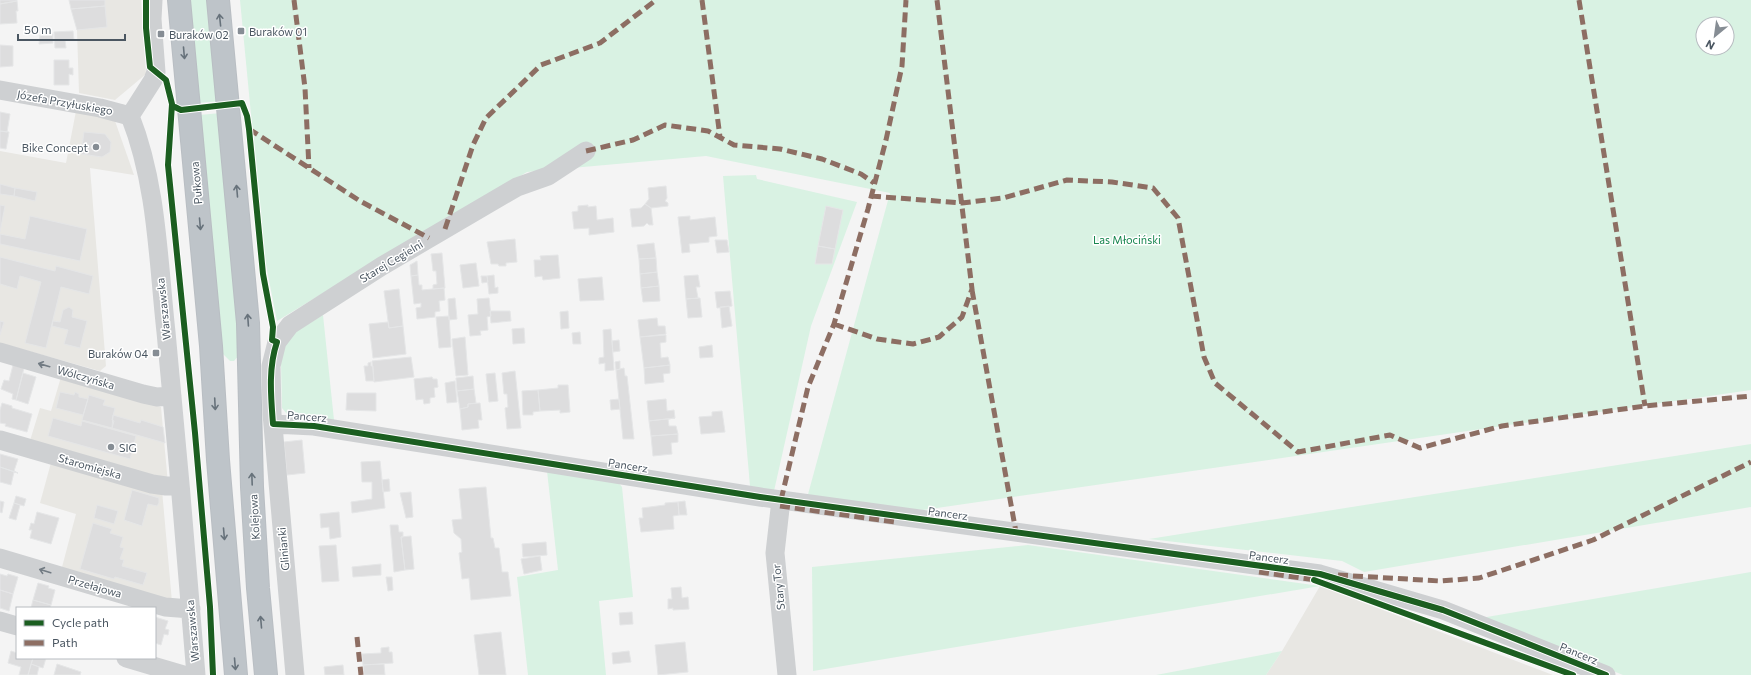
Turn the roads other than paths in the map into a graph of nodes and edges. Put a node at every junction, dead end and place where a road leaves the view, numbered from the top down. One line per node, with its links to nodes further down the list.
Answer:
1 (153, 0): 5 (street)
2 (179, 0): 20 (highway, Pułkowa, one-way to 20)
3 (218, 0): 21 (highway, Kolejowa, one-way to 3)
4 (0, 90): 5 (street, Józefa Przyłuskiego)
5 (130, 116): 8 (street, Warszawska)
6 (586, 151): 9 (street, Starej Cegielni)
7 (0, 352): 8 (street, Wólczyńska, one-way to 7)
8 (172, 396): 11 (street, Warszawska)
9 (273, 424): 12 (street, Pancerz); 22 (street, Glinianki)
10 (0, 440): 11 (street, Staromiejska)
11 (180, 486): 14 (street, Warszawska)
12 (781, 500): 23 (street, Stary Tor); 24 (street, Pancerz)
13 (0, 558): 14 (street, Przełajowa, one-way to 13)
14 (191, 609): 19 (street, Warszawska)
15 (0, 621): 16 (street)
16 (16, 626)
17 (129, 659): 18 (street)
18 (184, 675)
19 (196, 675)
20 (236, 675)
21 (266, 675)
22 (295, 675)
23 (787, 675)
24 (1606, 675)

